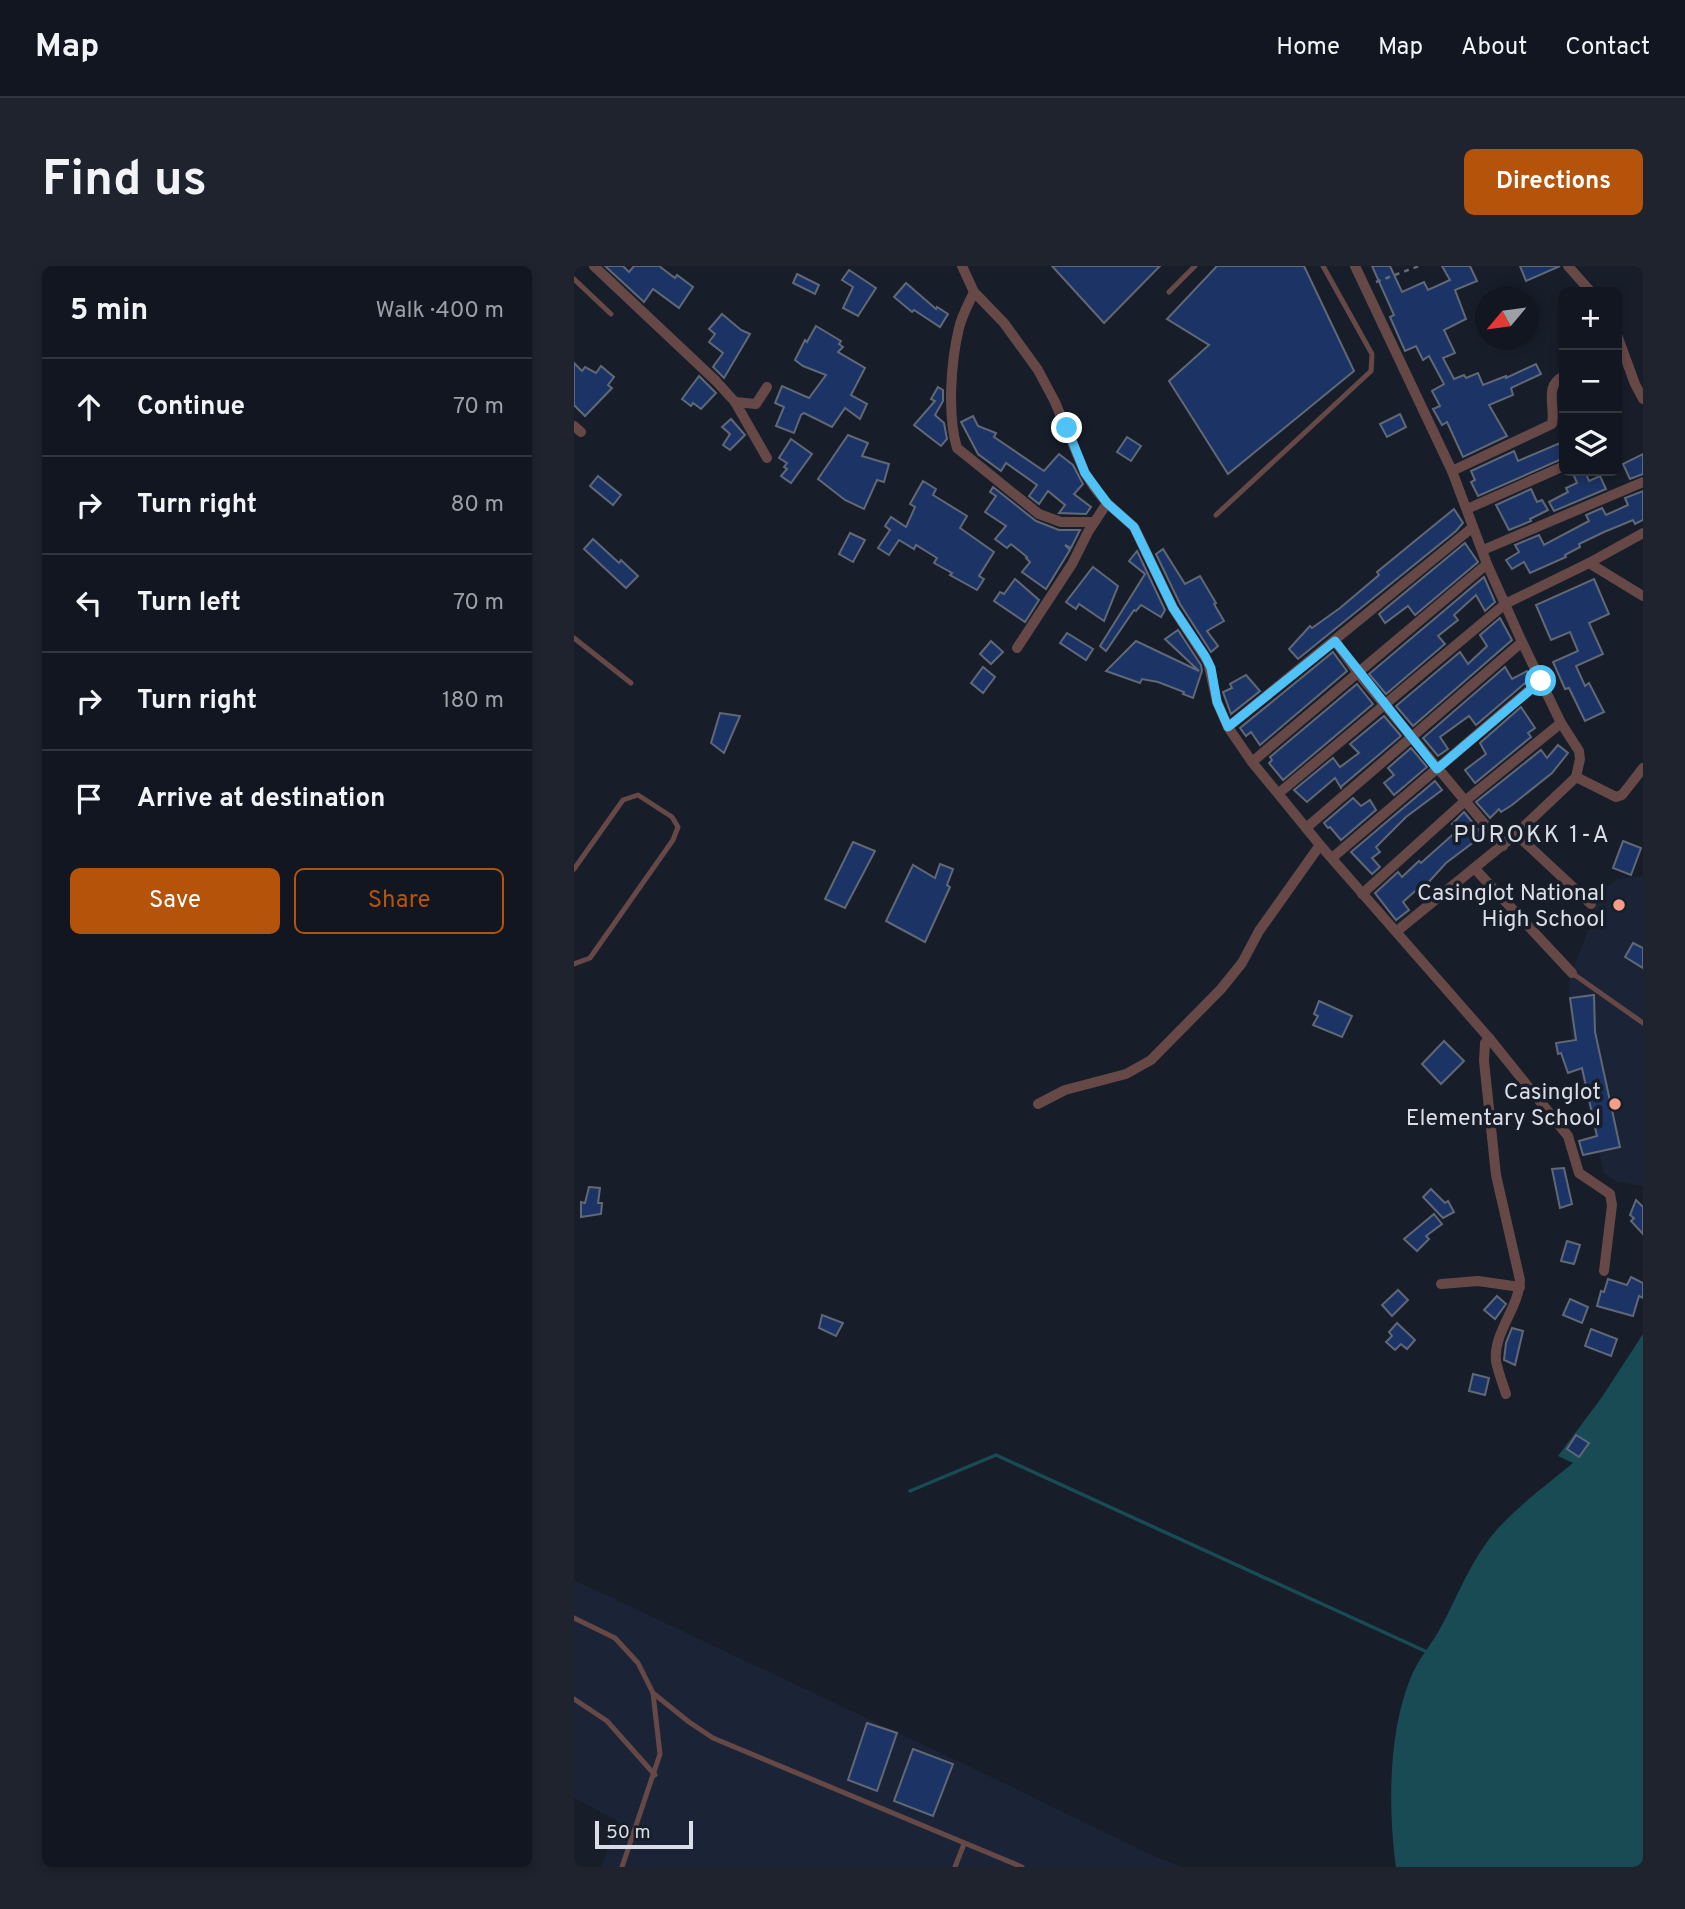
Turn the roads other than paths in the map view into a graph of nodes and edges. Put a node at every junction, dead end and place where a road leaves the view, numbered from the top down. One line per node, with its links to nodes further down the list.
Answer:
1 (594, 266): 16 (street)
2 (962, 266): 9 (street)
3 (1195, 266): 10 (lane)
4 (1323, 266): 23 (lane)
5 (1354, 266): 19 (street)
6 (1568, 266): 8 (street)
7 (574, 279): 11 (lane)
8 (1587, 287)
9 (974, 292): 21 (street); 24 (street)
10 (1169, 292)
11 (611, 314)
12 (1622, 349): 15 (street)
13 (1559, 378): 19 (street)
14 (767, 387): 16 (street)
15 (1643, 399)
16 (734, 402): 17 (street)
17 (767, 458)
18 (1559, 468): 22 (street)
19 (1452, 471): 22 (street)
20 (1643, 482): 27 (street)
21 (1107, 503): 24 (street); 41 (street)
22 (1467, 509): 25 (street)
23 (1216, 515)
24 (1093, 523): 35 (street)
25 (1473, 527): 27 (street); 33 (street)
26 (1643, 533): 28 (street)
27 (1483, 550): 29 (street)
28 (1590, 563): 30 (street); 31 (street)
29 (1487, 564): 31 (street); 36 (street)
30 (1643, 596)
31 (1505, 604): 34 (street); 39 (street)
32 (574, 638): 38 (lane)
33 (1335, 641): 36 (street); 41 (street)
34 (1522, 642): 37 (street); 42 (street)
35 (1017, 648)
36 (1359, 673): 39 (street); 43 (street)
37 (1541, 681): 40 (street); 45 (street)
38 (631, 683)
39 (1386, 706): 42 (street); 47 (street)
40 (1561, 723): 46 (street); 48 (street)
41 (1228, 727): 43 (street)
42 (1412, 737): 45 (street); 49 (street)
43 (1252, 762): 47 (street)
44 (1643, 768): 46 (street)
45 (1437, 769): 48 (street); 53 (street)
46 (1576, 776): 50 (street)
47 (1279, 793): 49 (street)
48 (1465, 801): 52 (street); 56 (street)
49 (1306, 828): 51 (street)
50 (1516, 834): 52 (street); 57 (street)
51 (1320, 845): 53 (street); 63 (street)
52 (1503, 846): 55 (street)
53 (1332, 858): 56 (street)
54 (574, 869): 59 (lane)
55 (1475, 869): 58 (street); 60 (street)
56 (1362, 894): 58 (street)
57 (1591, 904)
58 (1397, 931): 62 (street)
59 (574, 964)
60 (1572, 973): 61 (lane)
61 (1643, 1023)
62 (1489, 1038): 64 (street); 66 (street)
63 (1038, 1104)
64 (1604, 1271)
65 (1441, 1284): 66 (street)
66 (1520, 1287): 67 (street)
67 (1506, 1394)
68 (574, 1618): 69 (lane)
69 (653, 1693): 71 (lane); 72 (lane)
70 (574, 1699): 71 (lane)
71 (655, 1775): 73 (lane)
72 (964, 1844): 74 (lane); 75 (lane)
73 (621, 1867)
74 (956, 1867)
75 (1022, 1867)

